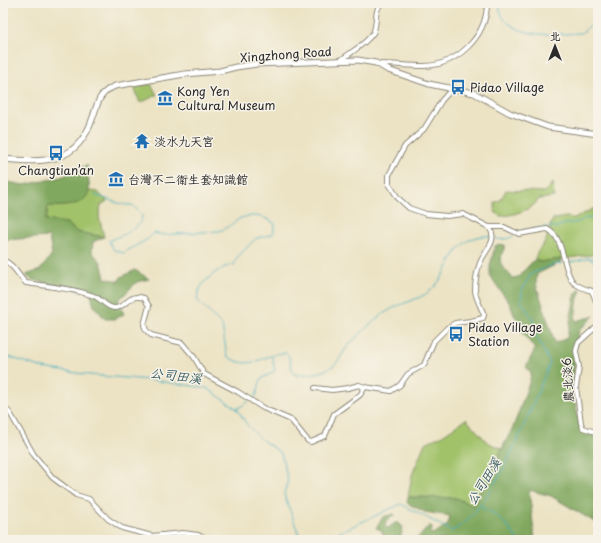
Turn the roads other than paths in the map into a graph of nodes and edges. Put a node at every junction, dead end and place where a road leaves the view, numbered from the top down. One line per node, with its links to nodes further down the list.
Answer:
1 (382, 3): 3 (street)
2 (487, 3): 4 (street)
3 (341, 60): 4 (street, Xingzhong Road); 7 (street, Xingzhong Road)
4 (376, 64): 5 (street, Xingzhong Road)
5 (452, 89): 6 (street, Xingzhong Road); 8 (street)
6 (598, 134)
7 (3, 159)
8 (489, 227): 10 (street); 13 (street)
9 (3, 260): 13 (street)
10 (598, 306)
11 (598, 325): 15 (street, 農北淡6 / 農北淡6)
12 (315, 388): 13 (street)
13 (365, 388)
14 (3, 406): 16 (street)
15 (598, 433)
16 (209, 540)

